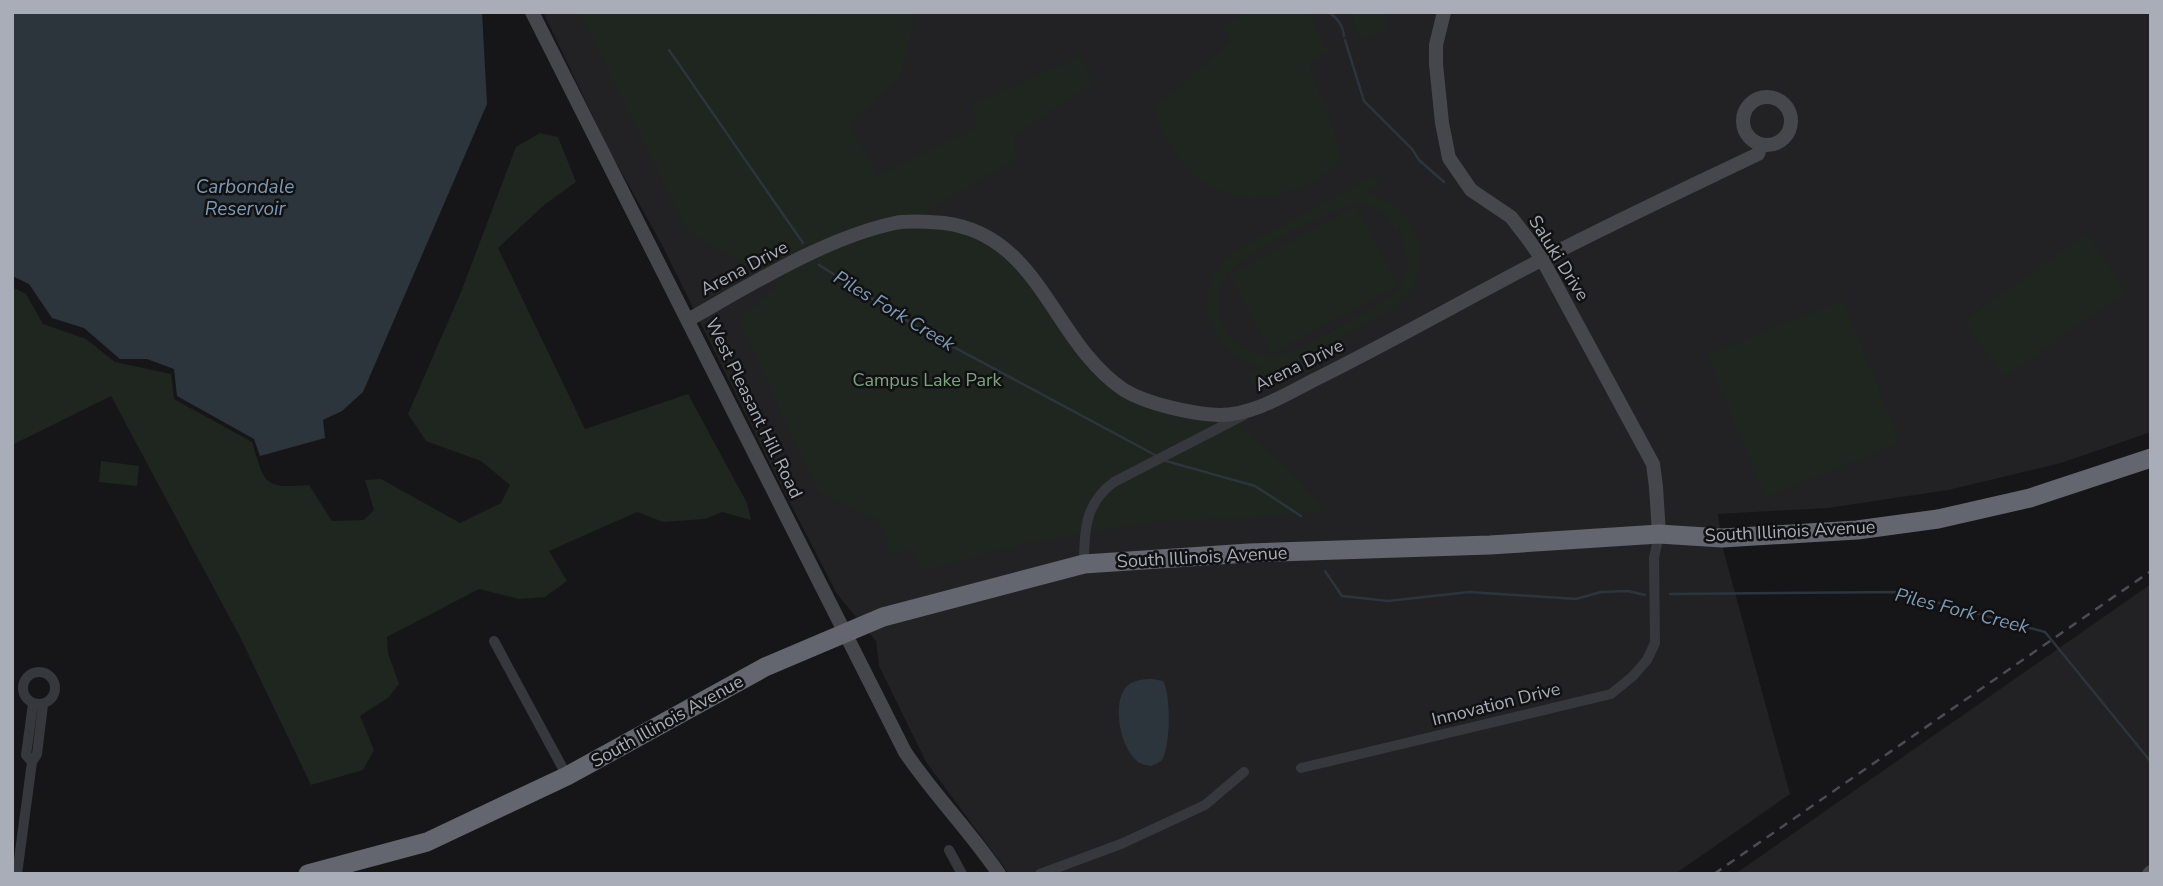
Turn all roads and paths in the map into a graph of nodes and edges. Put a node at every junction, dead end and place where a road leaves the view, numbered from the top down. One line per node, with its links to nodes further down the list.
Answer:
1 (533, 12): 5 (street, West Pleasant Hill Road)
2 (1444, 12): 4 (street, Saluki Drive)
3 (1761, 145): 4 (street, Arena Drive)
4 (1542, 259): 6 (street, Arena Drive); 8 (street, Saluki Drive)
5 (688, 320): 6 (street, Arena Drive); 10 (street, West Pleasant Hill Road)
6 (1259, 407): 9 (street)
7 (2151, 458): 8 (highway, South Illinois Avenue)
8 (1658, 534): 9 (highway, South Illinois Avenue); 13 (street, Innovation Drive)
9 (1084, 564): 10 (highway, South Illinois Avenue)
10 (845, 634): 15 (highway, South Illinois Avenue); 21 (street, West Pleasant Hill Road)
11 (494, 642): 15 (street)
12 (38, 704): 18 (street)
13 (1301, 768)
14 (1244, 772): 22 (street)
15 (567, 776): 17 (highway, South Illinois Avenue)
16 (949, 850): 20 (street)
17 (353, 868): 19 (highway, South Illinois Avenue)
18 (17, 874)
19 (308, 874)
20 (962, 874)
21 (999, 874)
22 (1040, 874)

